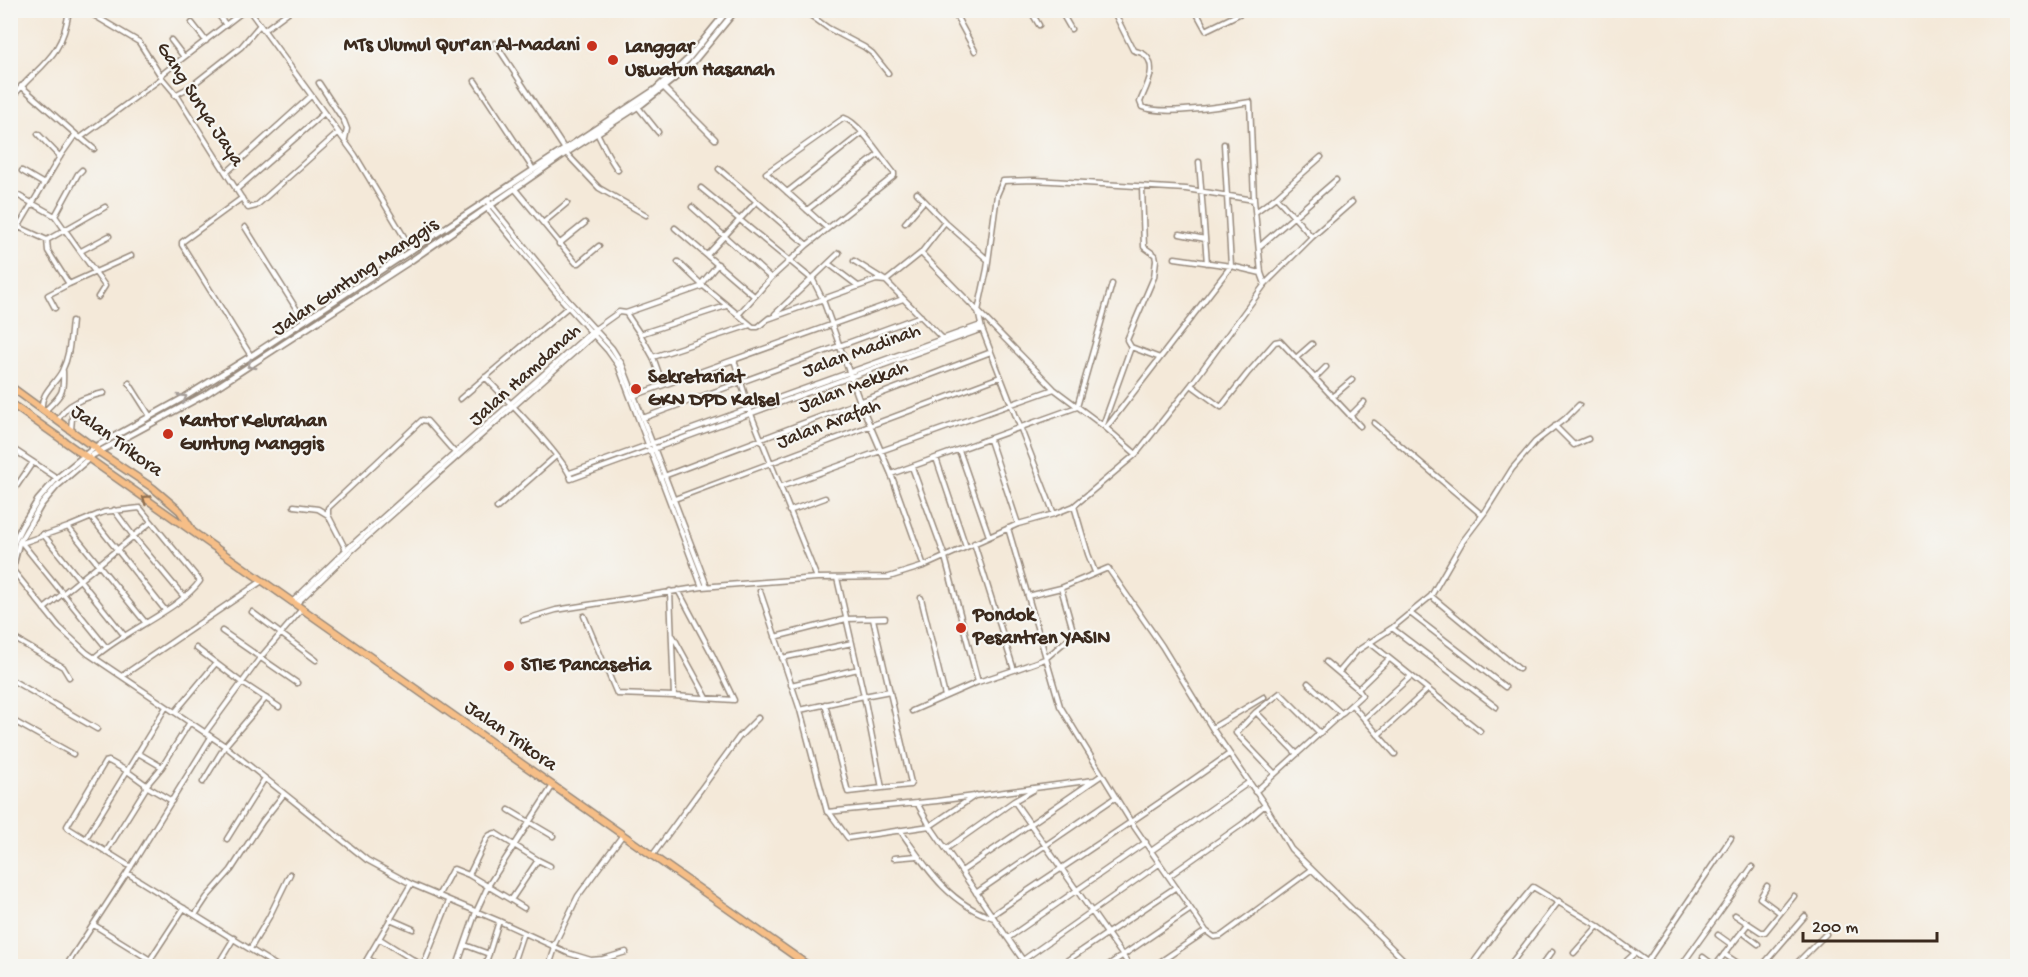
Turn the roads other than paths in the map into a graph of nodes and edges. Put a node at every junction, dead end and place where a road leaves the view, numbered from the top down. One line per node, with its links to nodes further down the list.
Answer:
1 (69, 10): 29 (street)
2 (85, 10): 26 (street, Gang Surya Jaya)
3 (215, 10): 16 (street)
4 (247, 10): 16 (street); 18 (street)
5 (728, 10): 47 (street, Jalan Guntung Manggis)
6 (736, 10): 30 (street, Jalan Guntung Manggis)
7 (803, 10): 25 (street)
8 (953, 10): 23 (street)
9 (1030, 10): 17 (street)
10 (1060, 10): 19 (street)
11 (1113, 10): 71 (street)
12 (1196, 10): 13 (street)
13 (1247, 10)
14 (287, 12): 18 (street)
15 (192, 23): 21 (street)
16 (226, 25): 21 (street)
17 (1039, 25)
18 (261, 28): 31 (street); 32 (street)
19 (1071, 29)
20 (171, 40): 24 (street)
21 (206, 40): 24 (street)
22 (495, 42): 47 (street)
23 (975, 51)
24 (184, 57): 26 (street)
25 (888, 73)
26 (161, 76): 31 (street, Gang Surya Jaya); 42 (street)
27 (475, 81): 52 (street)
28 (319, 83): 44 (street)
29 (21, 86): 33 (street); 41 (street)
30 (664, 88): 34 (street, Jalan Guntung Manggis); 43 (street)
31 (175, 95): 57 (street, Gang Surya Jaya)
32 (311, 96): 35 (street); 57 (street)
33 (10, 100)
34 (638, 107): 36 (street); 38 (street, Jalan Guntung Manggis)
35 (324, 113): 37 (street); 63 (street)
36 (658, 132)
37 (338, 133): 44 (street); 70 (street, Gang Surya Jaya)
38 (597, 133): 47 (street, Jalan Guntung Manggis); 55 (street)
39 (862, 133): 48 (street); 66 (street); 66 (street)
40 (38, 134): 49 (street)
41 (75, 135): 42 (street); 49 (street)
42 (80, 138): 46 (street)
43 (715, 139)
44 (344, 140): 107 (street)
45 (1224, 144): 68 (street)
46 (94, 149)
47 (565, 150): 52 (street, Jalan Guntung Manggis); 62 (street, Jalan Guntung Manggis); 82 (street)
48 (879, 154): 80 (street); 94 (street)
49 (60, 157): 59 (street)
50 (1321, 157): 69 (street)
51 (1199, 162): 65 (street)
52 (533, 169): 77 (street, Jalan Guntung Manggis)
53 (719, 169): 74 (street)
54 (82, 170): 83 (street)
55 (618, 170)
56 (22, 171): 59 (street)
57 (226, 173): 63 (street, Gang Surya Jaya)
58 (1336, 180): 84 (street)
59 (44, 184): 75 (street)
60 (1142, 187): 65 (street); 116 (street); 156 (street)
61 (701, 188): 85 (street)
62 (515, 189): 77 (street, Jalan Guntung Manggis); 88 (street)
63 (236, 190): 70 (street, Gang Surya Jaya)
64 (10, 191): 75 (street)
65 (1201, 191): 68 (street); 100 (street)
66 (787, 192): 80 (street)
67 (917, 193): 72 (street)
68 (1228, 195): 71 (street); 121 (street)
69 (1276, 197): 81 (street); 84 (street)
70 (242, 198): 158 (street)
71 (1254, 200): 81 (street)
72 (924, 201): 86 (street); 90 (street)
73 (1352, 201): 99 (street)
74 (756, 202): 85 (street); 104 (street)
75 (33, 203): 83 (street); 91 (street)
76 (567, 203): 88 (street)
77 (487, 204): 107 (street, Jalan Guntung Manggis); 133 (street, Jalan Guntung Manggis); 139 (street); 151 (street)
78 (105, 207): 95 (street)
79 (692, 207): 98 (street)
80 (807, 210): 94 (street)
81 (1257, 211): 106 (street)
82 (646, 215)
83 (55, 216): 95 (street)
84 (1294, 218): 99 (street); 106 (street)
85 (739, 219): 98 (street); 114 (street)
86 (945, 222): 109 (street); 116 (street)
87 (10, 223): 91 (street)
88 (543, 223): 103 (street)
89 (585, 223): 103 (street)
90 (905, 223)
91 (19, 227): 101 (street); 102 (street)
92 (246, 227): 147 (street)
93 (675, 228): 111 (street)
94 (827, 228): 104 (street)
95 (66, 230): 101 (street); 108 (street)
96 (1180, 234): 100 (street)
97 (109, 236): 108 (street)
98 (724, 237): 111 (street); 124 (street)
99 (1312, 237): 130 (street)
100 (1205, 239): 118 (street)
101 (47, 240): 128 (street)
102 (10, 241)
103 (559, 244): 105 (street)
104 (807, 245): 114 (street)
105 (599, 246)
106 (1259, 247): 123 (street)
107 (412, 250): 126 (street, Jalan Guntung Manggis)
108 (81, 251): 122 (street)
109 (921, 253): 127 (street); 141 (street)
110 (838, 254): 120 (street)
111 (707, 255): 119 (street)
112 (131, 256): 122 (street)
113 (1175, 258): 118 (street)
114 (789, 261): 124 (street); 125 (street)
115 (854, 261): 127 (street)
116 (988, 261): 141 (street)
117 (678, 262): 131 (street)
118 (1207, 263): 121 (street)
119 (718, 264): 131 (street); 134 (street)
120 (829, 264): 125 (street); 132 (street)
121 (1231, 266): 123 (street); 160 (street)
122 (96, 272): 128 (street); 135 (street)
123 (1261, 273): 130 (street)
124 (771, 278): 134 (street)
125 (813, 280): 137 (street); 145 (street)
126 (364, 281): 133 (street); 147 (street, Jalan Guntung Manggis)
127 (886, 281): 132 (street); 136 (street)
128 (69, 284): 140 (street)
129 (1112, 284): 187 (street)
130 (1265, 284): 173 (street)
131 (703, 285): 138 (street); 142 (street, Jalan Hamdanah)
132 (858, 286): 137 (street)
133 (369, 287): 206 (street, Jalan Guntung Manggis, one-way to 206)
134 (754, 296): 143 (street)
135 (98, 297)
136 (903, 299): 144 (street); 148 (street)
137 (823, 300): 145 (street); 148 (street)
138 (726, 306): 143 (street); 152 (street)
139 (568, 307): 151 (street); 166 (street)
140 (55, 308)
141 (978, 311): 150 (street); 175 (street)
142 (626, 313): 151 (street, Jalan Hamdanah); 152 (street)
143 (738, 315): 149 (street)
144 (921, 316): 153 (street); 155 (street)
145 (768, 319): 149 (street)
146 (72, 321): 163 (street)
147 (304, 321): 158 (street, Jalan Guntung Manggis)
148 (832, 324): 155 (street); 162 (street)
149 (750, 325): 159 (street)
150 (981, 327): 153 (street, Jalan Madinah); 157 (street)
151 (594, 332): 177 (street); 186 (street, Jalan Hamdanah)
152 (640, 334): 159 (street)
153 (944, 340): 165 (street, Jalan Madinah)
154 (1312, 344): 161 (street)
155 (841, 347): 165 (street); 171 (street)
156 (1131, 347): 160 (street); 198 (street)
157 (991, 352): 167 (street); 180 (street, Jalan Mekkah)
158 (251, 356): 190 (street, Jalan Guntung Manggis, one-way to 158)
159 (653, 357): 172 (street)
160 (1160, 357): 198 (street)
161 (1296, 358): 168 (street); 173 (street)
162 (734, 360): 171 (street); 172 (street)
163 (63, 368): 188 (street); 188 (street)
164 (1326, 368): 168 (street)
165 (850, 375): 180 (street); 189 (street, Jalan Madinah)
166 (485, 377): 179 (street); 186 (street)
167 (1000, 377): 183 (street); 195 (street, Jalan Arafah)
168 (1314, 378): 178 (street)
169 (1352, 380): 178 (street)
170 (129, 383): 190 (street)
171 (741, 383): 189 (street); 192 (street)
172 (663, 385): 177 (street)
173 (1191, 385): 210 (street)
174 (10, 386): 188 (main road, Jalan Trikora)
175 (1054, 389): 183 (street); 187 (street)
176 (104, 393): 184 (street)
177 (633, 396): 192 (street)
178 (1332, 397): 191 (street)
179 (460, 399)
180 (860, 402): 195 (street); 201 (street, Jalan Mekkah)
181 (1364, 402): 191 (street)
182 (10, 403): 212 (main road, Jalan Trikora)
183 (1011, 404): 199 (street); 207 (street)
184 (73, 405): 193 (street); 200 (street)
185 (1579, 405): 197 (street)
186 (512, 406): 209 (street, Jalan Hamdanah); 211 (street); 250 (street, Jalan Hamdanah)
187 (1077, 407): 198 (street); 199 (street)
188 (43, 410): 193 (main road, Jalan Trikora)
189 (750, 412): 201 (street); 205 (street, Jalan Madinah)
190 (150, 416): 206 (street, Jalan Guntung Manggis)
191 (1350, 416): 196 (street)
192 (641, 419): 205 (street)
193 (58, 420): 200 (main road, Jalan Trikora)
194 (1374, 423): 235 (street)
195 (870, 426): 207 (street); 216 (street, Jalan Arafah)
196 (1360, 426)
197 (1555, 426): 202 (street); 235 (street)
198 (1104, 427): 210 (street)
199 (1021, 428): 203 (street); 233 (street)
200 (71, 430): 206 (main road, Jalan Trikora)
201 (760, 439): 216 (street); 221 (street, Jalan Mekkah)
202 (1588, 439)
203 (990, 440): 208 (street); 239 (street)
204 (10, 447): 215 (street)
205 (652, 447): 214 (street); 217 (street); 221 (street)
206 (97, 449): 212 (street, Jalan Guntung Manggis); 231 (main road, Jalan Trikora)
207 (880, 450): 220 (street); 224 (street)
208 (959, 450): 213 (street); 244 (street)
209 (456, 454): 234 (street); 250 (street, Jalan Hamdanah)
210 (1136, 454): 228 (street)
211 (556, 456): 219 (street); 229 (street)
212 (86, 457): 222 (street, Jalan Guntung Manggis); 237 (main road, Jalan Trikora, one-way to 212); 246 (street, Jalan Guntung Manggis)
213 (936, 458): 218 (street); 248 (street)
214 (606, 460): 217 (street); 219 (street)
215 (33, 462): 222 (street); 223 (street)
216 (772, 463): 224 (street); 226 (street, Jalan Arafah)
217 (609, 466): 219 (street)
218 (912, 467): 220 (street); 252 (street)
219 (570, 473)
220 (891, 474): 254 (street)
221 (662, 477): 226 (street)
222 (57, 478): 246 (street, Jalan Guntung Manggis)
223 (16, 487)
224 (780, 487): 232 (street)
225 (825, 498): 232 (street)
226 (671, 500): 262 (street)
227 (294, 506): 234 (street)
228 (1074, 506): 233 (street); 256 (street)
229 (497, 508)
230 (114, 510): 236 (street); 238 (street); 245 (street)
231 (180, 511): 237 (main road); 242 (main road, Jalan Trikora)
232 (789, 511): 258 (street)
233 (1054, 514): 239 (street)
234 (328, 515): 250 (street)
235 (1482, 516): 269 (street)
236 (91, 517): 240 (street); 249 (street)
237 (174, 519): 242 (main road, Jalan Trikora)
238 (151, 522): 245 (street); 270 (street)
239 (1018, 524): 241 (street)
240 (68, 527): 243 (street); 253 (street)
241 (1008, 528): 244 (street); 268 (street)
242 (194, 533): 261 (main road, Jalan Trikora)
243 (43, 534): 246 (street); 260 (street)
244 (989, 536): 247 (street)
245 (134, 537): 249 (street); 270 (street)
246 (16, 543): 251 (street, Jalan Guntung Manggis); 255 (street, Jalan Guntung Manggis); 267 (street)
247 (974, 543): 248 (street); 304 (street)
248 (966, 547): 252 (street)
249 (116, 551): 253 (street); 274 (street)
250 (348, 551): 272 (street, Jalan Hamdanah)
251 (10, 555)
252 (945, 557): 254 (street); 311 (street)
253 (99, 566): 260 (street); 282 (street)
254 (924, 566): 259 (street)
255 (11, 568): 257 (street, Jalan Guntung Manggis); 273 (street)
256 (1095, 572): 263 (street); 339 (street)
257 (10, 577)
258 (817, 578): 259 (street); 262 (street)
259 (837, 578): 279 (street)
260 (81, 580): 267 (street); 286 (street)
261 (262, 581): 272 (main road, Jalan Trikora); 306 (street)
262 (705, 587): 264 (street)
263 (1061, 588): 268 (street); 297 (street)
264 (678, 590): 265 (street); 323 (street)
265 (670, 591): 281 (street); 287 (street)
266 (760, 591): 289 (street)
267 (62, 595): 273 (street); 292 (street)
268 (1028, 596): 297 (street)
269 (1431, 596): 276 (street); 303 (street)
270 (184, 597): 274 (street)
271 (921, 598): 321 (street)
272 (297, 605): 285 (street, Jalan Hamdanah); 361 (main road, Jalan Trikora)
273 (44, 609): 294 (street)
274 (165, 610): 282 (street)
275 (252, 612): 285 (street)
276 (1410, 613): 283 (street); 315 (street)
277 (585, 615): 319 (street)
278 (885, 618): 280 (street)
279 (846, 619): 280 (street); 289 (street); 291 (street)
280 (873, 619): 318 (street)
281 (523, 620)
282 (145, 622): 286 (street)
283 (1392, 628): 290 (street); 329 (street)
284 (222, 631): 295 (street)
285 (281, 634): 295 (street, Jalan Hamdanah); 299 (street)
286 (124, 635): 292 (street)
287 (672, 635): 319 (street); 323 (street)
288 (10, 636): 308 (street)
289 (775, 637): 296 (street)
290 (1369, 642): 298 (street); 305 (street)
291 (852, 643): 296 (street); 302 (street)
292 (106, 647): 294 (street)
293 (196, 648): 301 (street)
294 (95, 657): 306 (street)
295 (260, 657): 310 (street, Jalan Hamdanah); 312 (street)
296 (782, 658): 314 (street)
297 (1045, 659): 304 (street); 355 (street)
298 (1389, 659): 307 (street); 316 (street)
299 (316, 660)
300 (1326, 662): 305 (street)
301 (216, 663): 310 (street); 331 (street)
302 (858, 669): 314 (street); 320 (street)
303 (1519, 669)
304 (1014, 670): 311 (street)
305 (1338, 672): 316 (street)
306 (122, 676): 327 (street)
307 (1411, 676): 317 (street); 336 (street)
308 (69, 677)
309 (10, 679): 340 (street)
310 (242, 682): 322 (street); 342 (street, Jalan Hamdanah)
311 (978, 682): 321 (street)
312 (297, 683)
313 (1308, 683): 334 (street)
314 (791, 685): 330 (street)
315 (1505, 687)
316 (1358, 689): 326 (street)
317 (1427, 690): 341 (street); 344 (street)
318 (891, 691): 320 (street); 362 (street)
319 (674, 696): 323 (street)
320 (864, 696): 325 (street); 362 (street)
321 (945, 696): 332 (street)
322 (266, 698): 328 (street); 346 (street)
323 (708, 698)
324 (1264, 698): 339 (street)
325 (825, 704): 330 (street); 362 (street)
326 (1352, 705): 334 (street); 336 (street)
327 (166, 707): 331 (street); 347 (street)
328 (279, 707)
329 (1496, 707)
330 (800, 710): 373 (street)
331 (176, 711): 338 (street)
332 (912, 711)
333 (1256, 712): 343 (street); 350 (street); 354 (street)
334 (1342, 714): 343 (street)
335 (758, 718): 390 (street)
336 (1364, 718): 344 (street)
337 (10, 719): 348 (street)
338 (190, 722): 342 (street); 352 (street)
339 (1212, 728): 349 (street)
340 (97, 729)
341 (1480, 731)
342 (205, 733): 345 (street)
343 (1320, 733): 350 (street)
344 (1378, 735): 351 (street)
345 (211, 737): 346 (street); 368 (street)
346 (225, 746): 356 (street); 358 (street)
347 (138, 753): 352 (street); 353 (street)
348 (73, 754)
349 (1229, 754): 359 (street); 375 (street)
350 (1297, 754): 354 (street)
351 (1395, 754)
352 (162, 767): 360 (street)
353 (128, 771): 360 (street); 381 (street); 381 (street)
354 (1275, 774): 364 (street)
355 (1101, 775): 357 (street); 367 (street)
356 (265, 778): 365 (street); 383 (street)
357 (1094, 780): 363 (street); 376 (street)
358 (203, 782)
359 (1248, 783): 364 (street); 388 (street)
360 (147, 786): 368 (street); 389 (street)
361 (552, 787): 374 (street); 380 (main road, Jalan Trikora)
362 (882, 788)
363 (1036, 789): 366 (street); 369 (street)
364 (1255, 792): 371 (street)
365 (285, 794): 405 (street); 422 (street)
366 (977, 795): 370 (street); 377 (street)
367 (1116, 797): 375 (street); 386 (street)
368 (172, 801): 396 (street)
369 (1014, 801): 376 (street); 387 (street)
370 (917, 802): 373 (street); 377 (street)
371 (1265, 806): 399 (street); 404 (street)
372 (509, 810): 374 (street)
373 (829, 812): 378 (street)
374 (529, 822): 379 (street); 385 (street)
375 (1131, 822): 384 (street); 398 (street)
376 (1030, 824): 386 (street); 400 (street)
377 (930, 826): 378 (street); 387 (street)
378 (900, 830): 391 (street)
379 (553, 836)
380 (622, 836): 390 (main road, Jalan Trikora); 444 (street)
381 (86, 838): 389 (street)
382 (1731, 838): 459 (street)
383 (226, 839)
384 (1146, 843): 388 (street); 409 (street)
385 (514, 844): 393 (street); 403 (street); 406 (street)
386 (1045, 845): 398 (street); 410 (street)
387 (946, 849): 400 (street)
388 (1151, 851): 394 (street)
389 (106, 852): 396 (street)
390 (651, 856): 474 (main road, Jalan Trikora)
391 (918, 856): 392 (street); 425 (street)
392 (894, 858)
393 (538, 860): 395 (street); 413 (street)
394 (1159, 864): 404 (street); 419 (street)
395 (550, 866)
396 (131, 867): 401 (street)
397 (1752, 867): 486 (street)
398 (1061, 868): 409 (street); 425 (street)
399 (1311, 870): 432 (street); 480 (street)
400 (962, 872): 410 (street)
401 (127, 873): 416 (street); 429 (street)
402 (290, 874): 445 (street)
403 (469, 875): 406 (street); 411 (street)
404 (1169, 876): 408 (street)
405 (411, 884): 411 (street); 426 (street)
406 (488, 886): 413 (street); 420 (street)
407 (1767, 886): 421 (street)
408 (1176, 887): 418 (street); 435 (street)
409 (1076, 890): 419 (street); 438 (street)
410 (976, 893): 425 (street)
411 (438, 896): 414 (street)
412 (1794, 896): 421 (street)
413 (511, 900): 417 (street)
414 (449, 901): 420 (street); 467 (street)
415 (1559, 901): 430 (street); 481 (street); 482 (street)
416 (184, 908): 422 (street); 456 (street)
417 (524, 908)
418 (1191, 909): 432 (street); 452 (street)
419 (1092, 911): 435 (street); 458 (street)
420 (476, 912): 427 (street); 442 (street)
421 (1779, 912): 428 (street)
422 (195, 915): 439 (street)
423 (1735, 915): 428 (street)
424 (1805, 916): 489 (street)
425 (993, 917): 438 (street)
426 (390, 919): 431 (street); 440 (street)
427 (499, 921): 434 (street); 450 (street)
428 (1748, 924): 433 (street)
429 (94, 925): 456 (street); 460 (street)
430 (1598, 926): 448 (street); 449 (street)
431 (413, 929)
432 (1206, 932): 479 (street)
433 (1742, 932): 441 (street); 443 (street)
434 (523, 933): 444 (street); 470 (street)
435 (1107, 933): 452 (street); 476 (street)
436 (1826, 934): 490 (street)
437 (1718, 935): 443 (street)
438 (1008, 938): 458 (street)
439 (234, 939): 445 (street); 463 (street)
440 (380, 939): 454 (street); 467 (street)
441 (1758, 944)
442 (465, 945): 450 (street); 468 (street)
443 (1732, 945): 451 (street)
444 (554, 948): 457 (street); 471 (street)
445 (250, 949): 464 (street)
446 (626, 952): 455 (street)
447 (1552, 952): 483 (street)
448 (1574, 953)
449 (1635, 953): 459 (street); 484 (street)
450 (489, 954): 469 (street)
451 (1724, 954): 487 (street); 488 (street)
452 (1123, 956): 477 (street); 478 (street)
453 (1703, 957): 487 (street)
454 (368, 959): 465 (street); 466 (street)
455 (603, 959): 457 (street); 473 (street)
456 (150, 960): 461 (street); 462 (street)
457 (591, 960): 472 (street)
458 (1023, 960): 475 (street)
459 (1647, 962): 485 (street)
460 (66, 966)
461 (146, 966)
462 (160, 966)
463 (217, 966)
464 (277, 966)
465 (363, 966)
466 (381, 966)
467 (423, 966)
468 (457, 966)
469 (485, 966)
470 (512, 966)
471 (549, 966)
472 (589, 966)
473 (608, 966)
474 (809, 966)
475 (1028, 966)
476 (1059, 966)
477 (1107, 966)
478 (1130, 966)
479 (1157, 966)
480 (1410, 966)
481 (1471, 966)
482 (1509, 966)
483 (1541, 966)
484 (1621, 966)
485 (1653, 966)
486 (1681, 966)
487 (1715, 966)
488 (1742, 966)
489 (1761, 966)
490 (1794, 966)

